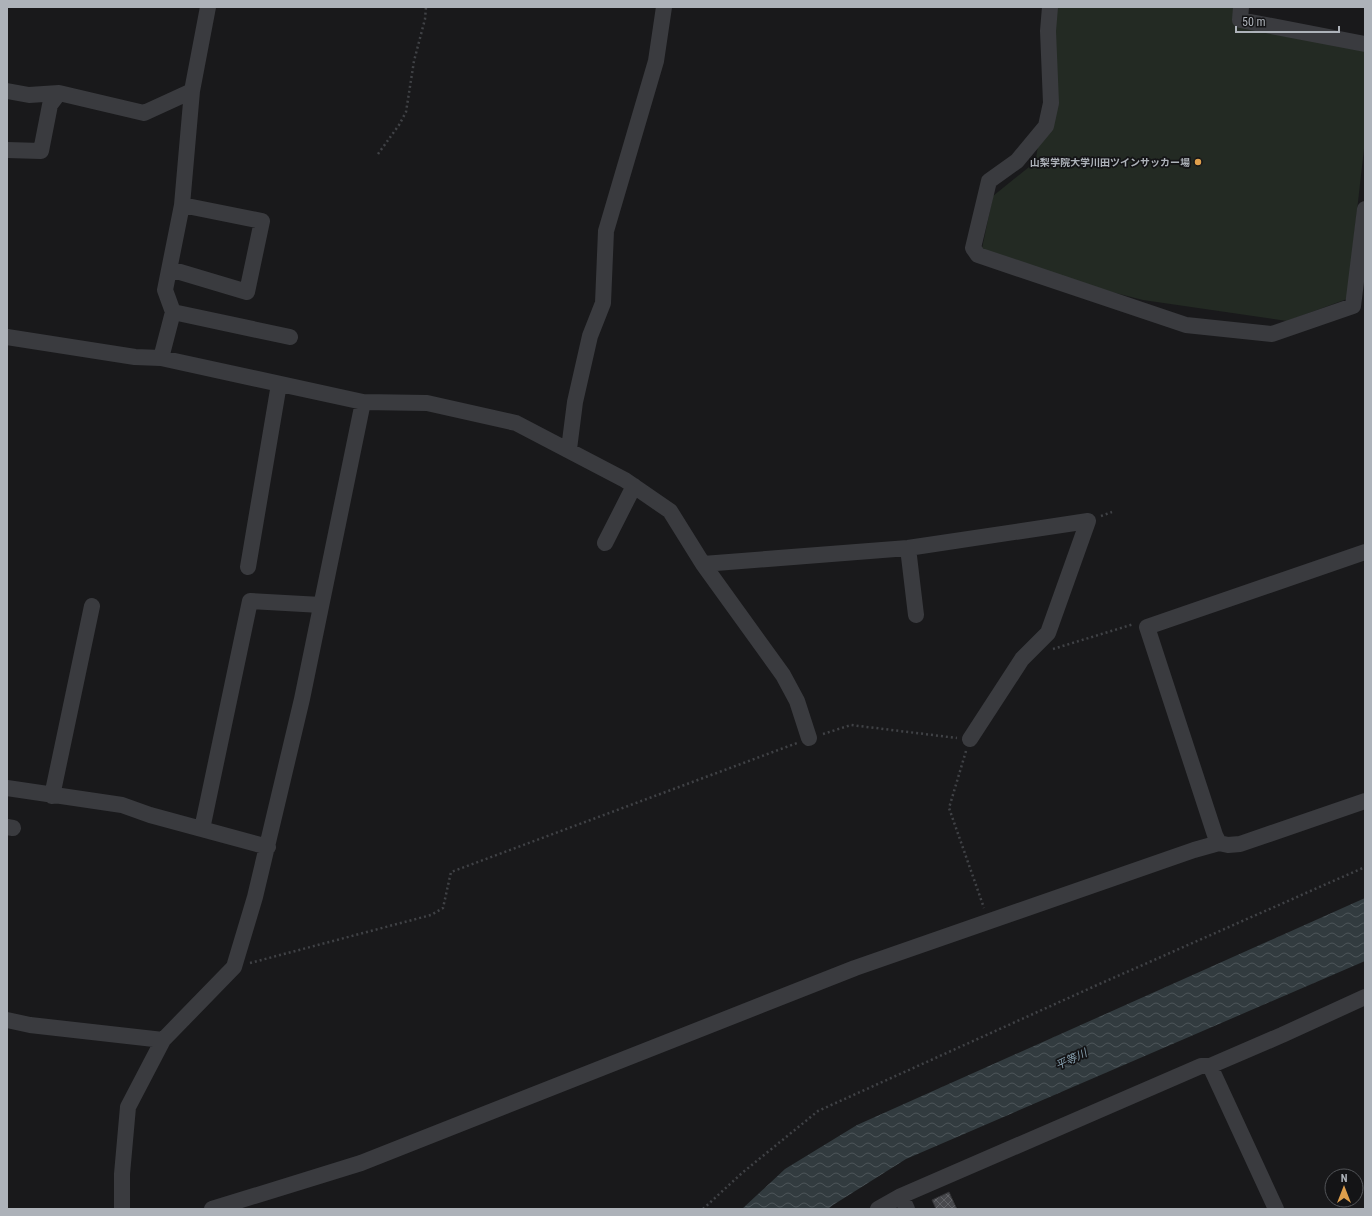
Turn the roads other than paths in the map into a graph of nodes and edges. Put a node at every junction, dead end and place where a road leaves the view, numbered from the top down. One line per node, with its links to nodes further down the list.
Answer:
1 (208, 7): 7 (street)
2 (664, 7): 19 (street)
3 (1050, 7): 11 (street)
4 (1240, 7): 5 (street)
5 (1365, 44)
6 (7, 91): 8 (street)
7 (192, 91): 8 (street); 10 (street)
8 (58, 93): 9 (street)
9 (7, 150)
10 (182, 205): 12 (street); 12 (street)
11 (1365, 209)
12 (170, 269): 13 (street)
13 (173, 312): 15 (street); 16 (street)
14 (7, 337): 16 (street)
15 (290, 337)
16 (161, 358): 17 (street)
17 (279, 384): 18 (street); 25 (street)
18 (363, 402): 19 (street); 26 (street)
19 (568, 449): 20 (street)
20 (634, 486): 21 (street); 24 (street)
21 (605, 543)
22 (908, 548): 24 (street); 28 (street); 30 (street)
23 (1365, 552): 35 (street)
24 (703, 564): 29 (street)
25 (248, 567)
26 (321, 605): 34 (street); 36 (street)
27 (92, 606): 32 (street)
28 (916, 615)
29 (809, 738)
30 (970, 739)
31 (7, 788): 32 (street)
32 (52, 796): 34 (street)
33 (1365, 801): 35 (street)
34 (202, 829): 36 (street)
35 (1219, 843): 43 (street)
36 (268, 847): 39 (street)
37 (1365, 996): 40 (street)
38 (7, 1020): 39 (street)
39 (163, 1040): 42 (street)
40 (1211, 1070): 41 (street); 45 (street)
41 (904, 1203): 44 (street)
42 (122, 1209)
43 (212, 1209)
44 (878, 1209)
45 (1276, 1209)

